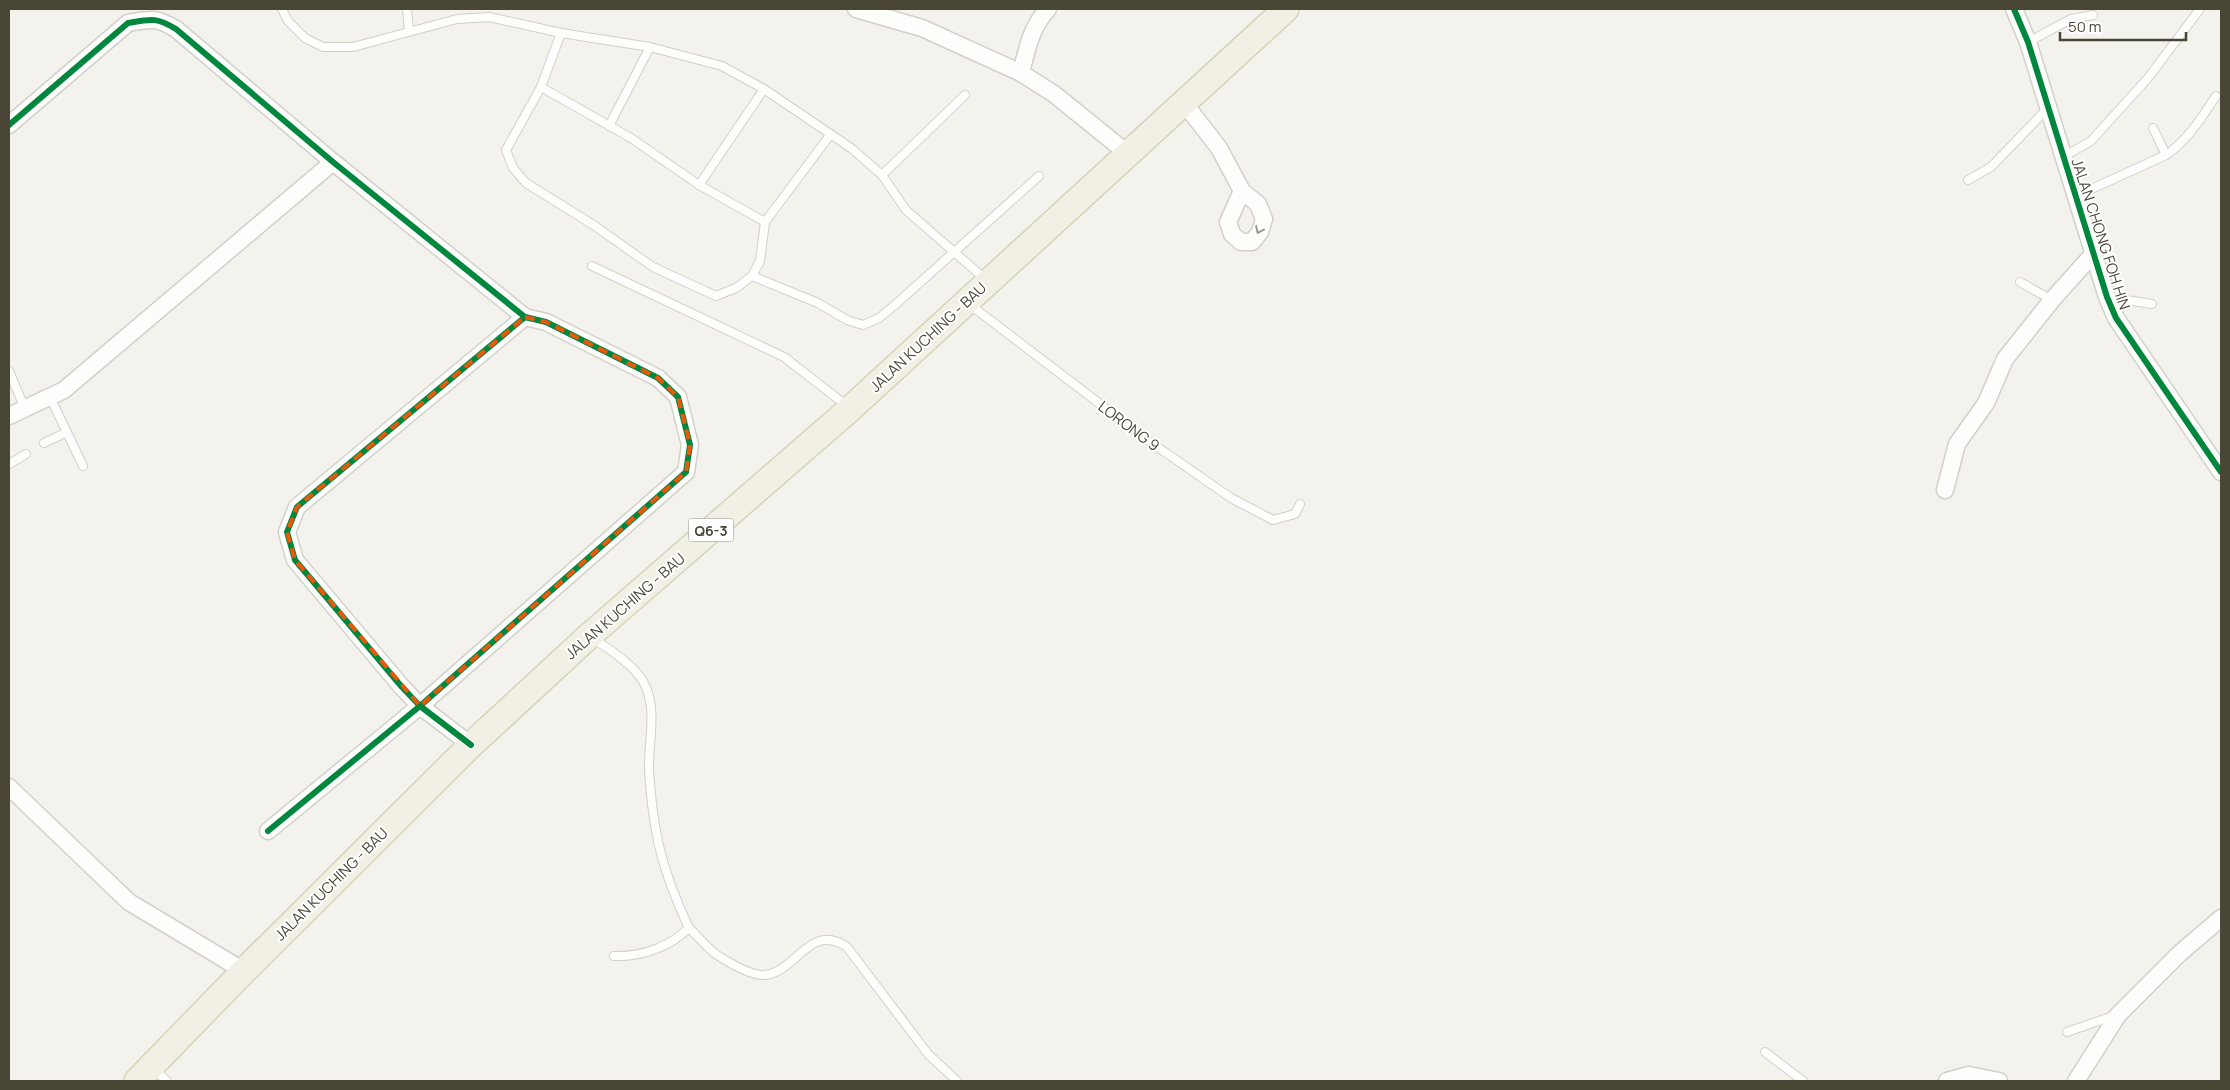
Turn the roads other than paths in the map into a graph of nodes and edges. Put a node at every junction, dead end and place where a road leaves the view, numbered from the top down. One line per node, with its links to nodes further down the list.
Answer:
1 (282, 9): 10 (lane)
2 (407, 9): 10 (lane)
3 (856, 9): 14 (street)
4 (1048, 9): 14 (street)
5 (1286, 9): 19 (main road, JALAN KUCHING - BAU / Q6-3)
6 (2014, 9): 12 (street, JALAN CHONG FOH HIN)
7 (2200, 9): 27 (lane)
8 (488, 13): 10 (lane); 11 (lane)
9 (2093, 15): 12 (lane)
10 (409, 30)
11 (561, 33): 13 (lane); 15 (lane)
12 (2028, 42): 20 (street, JALAN CHONG FOH HIN)
13 (650, 47): 16 (lane); 22 (lane)
14 (1021, 73): 25 (street)
15 (542, 87): 22 (lane); 39 (lane)
16 (764, 89): 24 (lane); 32 (lane)
17 (965, 95): 29 (lane)
18 (2216, 96): 26 (lane)
19 (1184, 103): 25 (main road, JALAN KUCHING - BAU / Q6-3); 33 (street)
20 (2048, 108): 27 (street, JALAN CHONG FOH HIN); 31 (lane)
21 (9, 125): 28 (street)
22 (609, 126): 32 (lane)
23 (2152, 128): 26 (lane)
24 (830, 135): 29 (lane); 35 (lane)
25 (1127, 153): 40 (main road, JALAN KUCHING - BAU / Q6-3)
26 (2166, 155): 34 (lane)
27 (2062, 157): 34 (street, JALAN CHONG FOH HIN)
28 (333, 162): 46 (street); 48 (street)
29 (882, 175): 36 (lane)
30 (1039, 176): 36 (lane)
31 (1968, 180)
32 (699, 185): 35 (lane)
33 (1242, 190)
34 (2076, 196): 37 (street, JALAN CHONG FOH HIN)
35 (765, 222): 39 (lane)
36 (955, 251): 39 (lane); 40 (lane)
37 (2094, 253): 42 (street, JALAN CHONG FOH HIN); 43 (street)
38 (592, 266): 49 (lane)
39 (752, 276)
40 (988, 281): 44 (main road, JALAN KUCHING - BAU / Q6-3)
41 (2020, 282): 43 (lane)
42 (2107, 297): 45 (lane); 57 (street, JALAN CHONG FOH HIN)
43 (2052, 300): 58 (street)
44 (965, 302): 49 (main road, JALAN KUCHING - BAU / Q6-3); 59 (lane, LORONG 9)
45 (2152, 304)
46 (525, 317): 61 (street); 61 (street)
47 (9, 372): 50 (lane)
48 (50, 397): 50 (street); 52 (lane)
49 (850, 409): 60 (main road, JALAN KUCHING - BAU / Q6-3)
50 (25, 410): 51 (street)
51 (9, 416)
52 (67, 432): 53 (lane); 56 (lane)
53 (44, 443)
54 (26, 454): 55 (lane)
55 (9, 464)
56 (83, 466)
57 (2221, 472)
58 (1945, 490)
59 (1300, 504)
60 (590, 636): 62 (main road, JALAN KUCHING - BAU / Q6-3); 66 (lane)
61 (420, 706): 62 (street); 64 (street)
62 (471, 745): 68 (main road, JALAN KUCHING - BAU / Q6-3)
63 (9, 787): 68 (street)
64 (268, 831)
65 (2221, 918): 69 (street)
66 (689, 928): 67 (lane); 74 (lane)
67 (614, 956)
68 (244, 971): 72 (main road, JALAN KUCHING - BAU / Q6-3)
69 (2118, 1015): 70 (lane); 73 (street)
70 (2067, 1032)
71 (1765, 1052): 75 (lane)
72 (152, 1076)
73 (2079, 1080)
74 (957, 1081)
75 (1803, 1081)
76 (1947, 1081): 77 (street)
77 (1999, 1081)

